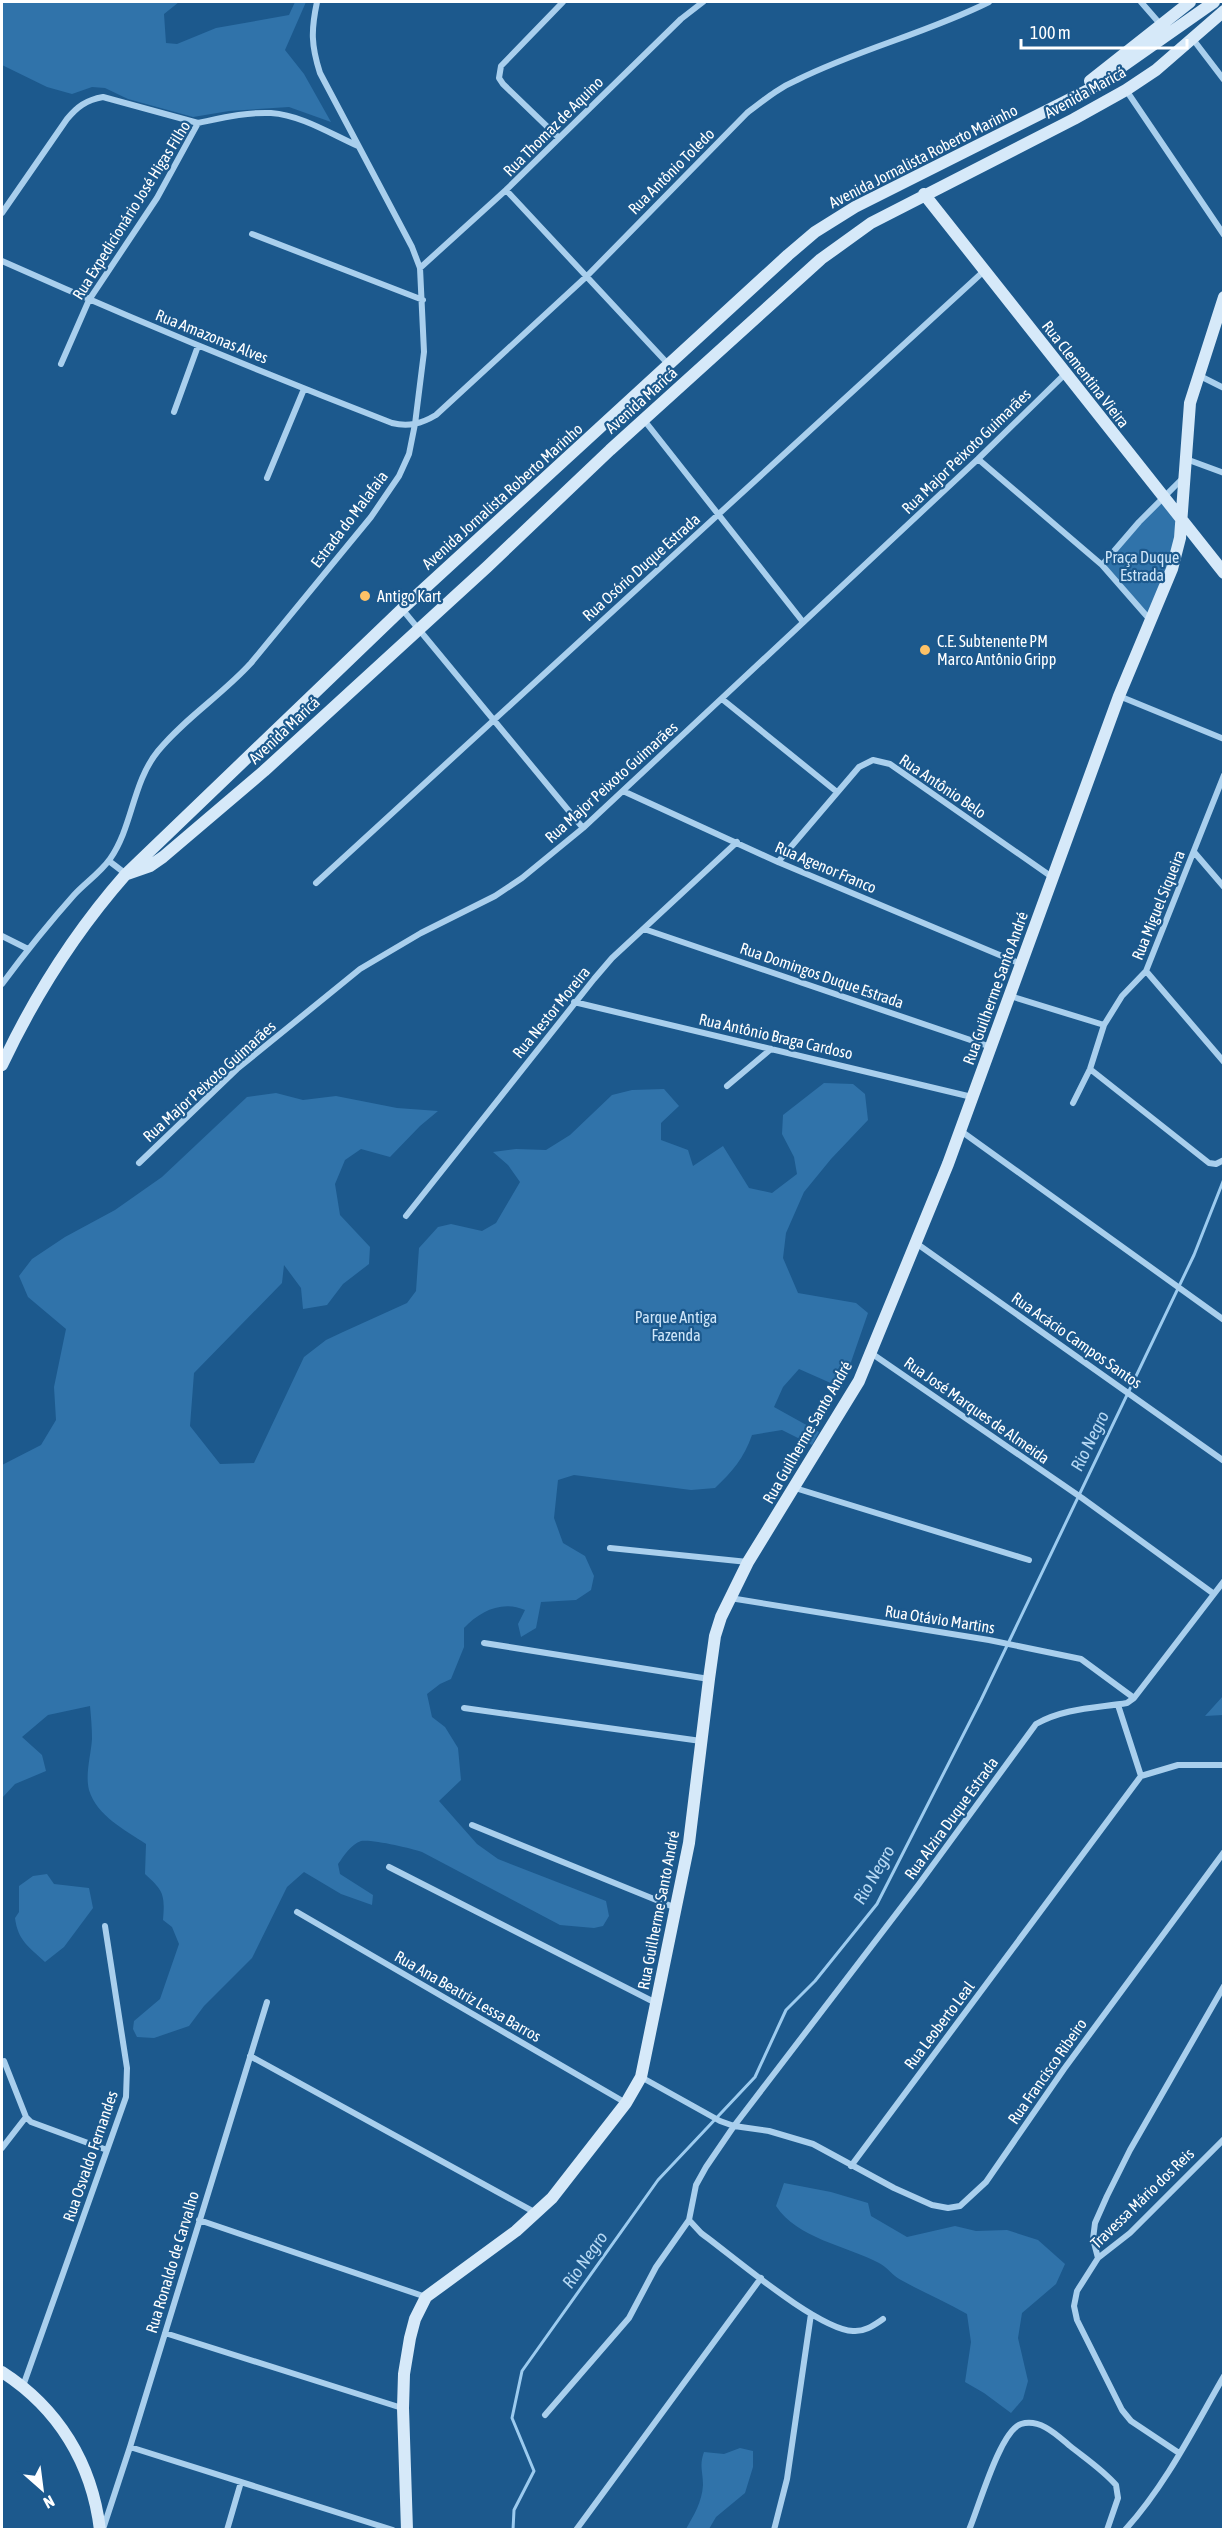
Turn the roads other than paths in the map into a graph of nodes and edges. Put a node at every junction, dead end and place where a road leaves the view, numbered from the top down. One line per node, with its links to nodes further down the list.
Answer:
1 (317, 2): 16 (street, Estrada do Malafaia)
2 (563, 2): 15 (street)
3 (703, 2): 15 (street, Rua Thomaz de Aquino)
4 (989, 2): 25 (street, Rua Antônio Toledo)
5 (1141, 2): 9 (street)
6 (1190, 2): 9 (street)
7 (1214, 2): 13 (street)
8 (1224, 11): 10 (street, Avenida Maricá)
9 (1161, 24): 13 (street)
10 (1192, 39): 11 (street); 12 (street, Avenida Maricá)
11 (1224, 80)
12 (1126, 90): 18 (street, Avenida Maricá); 21 (street)
13 (1063, 103): 31 (street, Avenida Jornalista Roberto Marinho)
14 (198, 123): 16 (street, Rua Expedicionário José Higas Filho); 19 (street); 27 (street, Rua Expedicionário José Higas Filho)
15 (559, 138): 17 (street, Rua Thomaz de Aquino)
16 (358, 146): 23 (street, Estrada do Malafaia)
17 (506, 190): 23 (street, Rua Thomaz de Aquino); 25 (street)
18 (924, 194): 24 (street, Rua Clementina Vieira); 37 (street, Avenida Maricá)
19 (2, 213)
20 (252, 234): 28 (street)
21 (1224, 235)
22 (2, 261): 27 (street, Rua Amazonas Alves)
23 (420, 268): 28 (street, Estrada do Malafaia)
24 (984, 271): 32 (street, Rua Clementina Vieira); 45 (street, Rua Osório Duque Estrada)
25 (587, 276): 31 (street); 38 (street, Rua Antônio Toledo)
26 (1224, 297): 33 (street, Rua Guilherme Santo André)
27 (89, 300): 29 (street, Rua Amazonas Alves); 30 (street, Rua Expedicionário José Higas Filho)
28 (423, 300): 38 (street, Estrada do Malafaia)
29 (198, 346): 35 (street, Rua Amazonas Alves); 36 (street)
30 (61, 364)
31 (669, 365): 49 (street, Avenida Jornalista Roberto Marinho)
32 (1064, 375): 39 (street, Rua Major Peixoto Guimarães); 44 (street, Rua Clementina Vieira)
33 (1198, 375): 34 (street); 40 (street, Rua Guilherme Santo André)
34 (1224, 388)
35 (304, 389): 38 (street, Rua Amazonas Alves); 42 (street)
36 (174, 412)
37 (644, 419): 45 (street); 52 (street, Avenida Maricá)
38 (415, 424): 63 (street, Estrada do Malafaia)
39 (978, 459): 47 (street); 51 (street, Rua Major Peixoto Guimarães)
40 (1186, 459): 41 (street); 43 (street, Rua Guilherme Santo André)
41 (1224, 473)
42 (267, 477)
43 (1184, 477): 44 (street); 46 (street, Rua Guilherme Santo André)
44 (1162, 498): 46 (street, Rua Clementina Vieira); 47 (street)
45 (718, 515): 51 (street); 55 (street, Rua Osório Duque Estrada)
46 (1182, 523): 48 (street, Rua Clementina Vieira); 50 (street, Rua Guilherme Santo André)
47 (1102, 566): 50 (street)
48 (1224, 573)
49 (402, 609): 52 (street); 65 (street, Avenida Jornalista Roberto Marinho)
50 (1151, 621): 53 (street, Rua Guilherme Santo André)
51 (803, 622): 54 (street, Rua Major Peixoto Guimarães)
52 (418, 628): 55 (street); 65 (street, Avenida Maricá)
53 (1119, 696): 56 (street); 66 (street, Rua Guilherme Santo André)
54 (722, 699): 58 (street, Rua Major Peixoto Guimarães); 59 (street)
55 (494, 719): 60 (street); 67 (street, Rua Osório Duque Estrada)
56 (1224, 739)
57 (1224, 774): 62 (street, Rua Miguel Siqueira)
58 (623, 791): 60 (street, Rua Major Peixoto Guimarães); 61 (street, Rua Agenor Franco)
59 (837, 792): 64 (street, Rua Antônio Belo); 66 (street, Rua Antônio Belo)
60 (583, 828): 88 (street, Rua Major Peixoto Guimarães)
61 (737, 842): 64 (street, Rua Agenor Franco); 69 (street, Rua Nestor Moreira)
62 (1194, 852): 68 (street); 73 (street, Rua Miguel Siqueira)
63 (109, 861): 65 (street); 71 (street, Estrada do Malafaia)
64 (778, 862): 72 (street, Rua Agenor Franco)
65 (126, 874): 81 (street, Avenida Jornalista Roberto Marinho)
66 (1052, 877): 72 (street, Rua Guilherme Santo André)
67 (316, 883)
68 (1224, 887)
69 (644, 929): 76 (street, Rua Nestor Moreira); 78 (street, Rua Domingos Duque Estrada)
70 (2, 936): 71 (street)
71 (28, 949): 74 (street, Estrada do Malafaia)
72 (1021, 964): 75 (street, Rua Guilherme Santo André)
73 (1146, 971): 77 (street, Rua Miguel Siqueira); 80 (street)
74 (2, 984)
75 (1009, 995): 77 (street); 78 (street, Rua Guilherme Santo André)
76 (574, 1002): 79 (street, Rua Antônio Braga Cardoso); 89 (street, Rua Nestor Moreira)
77 (1104, 1025): 82 (street, Rua Miguel Siqueira)
78 (990, 1047): 84 (street, Rua Guilherme Santo André)
79 (771, 1048): 83 (street); 84 (street, Rua Antônio Braga Cardoso)
80 (1224, 1062)
81 (2, 1065)
82 (1090, 1069): 85 (street, Rua Miguel Siqueira); 87 (street)
83 (727, 1086)
84 (972, 1097): 86 (street, Rua Guilherme Santo André)
85 (1073, 1103)
86 (960, 1131): 90 (street, Rua Guilherme Santo André); 91 (street)
87 (1224, 1160)
88 (139, 1162)
89 (406, 1216)
90 (914, 1241): 92 (street, Rua Guilherme Santo André); 93 (street, Rua Acácio Campos Santos)
91 (1224, 1320)
92 (871, 1353): 94 (street, Rua Guilherme Santo André); 99 (street, Rua José Marques de Almeida)
93 (1224, 1461)
94 (795, 1488): 96 (street); 97 (street, Rua Guilherme Santo André)
95 (610, 1548): 97 (street)
96 (1029, 1560)
97 (748, 1562): 100 (street, Rua Guilherme Santo André)
98 (1224, 1581): 99 (street)
99 (1214, 1594): 103 (street)
100 (729, 1598): 102 (street, Rua Guilherme Santo André); 103 (street, Rua Otávio Martins)
101 (484, 1643): 102 (street)
102 (708, 1679): 106 (street, Rua Guilherme Santo André)
103 (1134, 1698): 104 (street, Rua Alzira Duque Estrada)
104 (1118, 1704): 108 (street); 123 (street, Rua Alzira Duque Estrada)
105 (464, 1708): 106 (street)
106 (701, 1741): 112 (street, Rua Guilherme Santo André)
107 (1224, 1765): 108 (street)
108 (1141, 1776): 127 (street, Rua Leoberto Leal)
109 (472, 1825): 112 (street)
110 (1224, 1852): 127 (street, Rua Francisco Ribeiro)
111 (389, 1867): 117 (street)
112 (676, 1908): 117 (street, Rua Guilherme Santo André)
113 (297, 1912): 121 (street, Rua Ana Beatriz Lessa Barros)
114 (105, 1926): 126 (street, Rua Osvaldo Fernandes)
115 (1224, 1986): 131 (street)
116 (267, 2002): 118 (street, Rua Ronaldo de Carvalho)
117 (657, 2003): 120 (street, Rua Guilherme Santo André)
118 (250, 2056): 128 (street); 129 (street, Rua Ronaldo de Carvalho)
119 (4, 2061): 122 (street)
120 (641, 2077): 121 (street, Rua Guilherme Santo André); 123 (street)
121 (626, 2103): 128 (street, Rua Guilherme Santo André)
122 (26, 2117): 125 (street); 126 (street)
123 (734, 2126): 127 (street); 130 (street, Rua Alzira Duque Estrada)
124 (1224, 2139): 131 (street, Travessa Mário dos Reis)
125 (2, 2148)
126 (107, 2150): 139 (street, Rua Osvaldo Fernandes)
127 (851, 2166)
128 (536, 2213): 133 (street, Rua Guilherme Santo André)
129 (199, 2220): 133 (street); 136 (street, Rua Ronaldo de Carvalho)
130 (689, 2220): 132 (street); 141 (street)
131 (1098, 2258): 143 (street, Travessa Mário dos Reis)
132 (761, 2278): 134 (street); 149 (street)
133 (426, 2297): 140 (street, Rua Guilherme Santo André)
134 (810, 2314): 135 (street); 150 (street)
135 (883, 2319)
136 (165, 2333): 140 (street); 142 (street, Rua Ronaldo de Carvalho)
137 (2, 2372): 139 (street)
138 (1224, 2376): 143 (street)
139 (23, 2386): 145 (street)
140 (403, 2408): 148 (street, Rua Guilherme Santo André)
141 (545, 2415)
142 (130, 2447): 144 (street); 145 (street, Rua Ronaldo de Carvalho)
143 (1179, 2453): 153 (street)
144 (241, 2482): 146 (street); 147 (street)
145 (101, 2529)
146 (227, 2529)
147 (393, 2529)
148 (407, 2529)
149 (576, 2529)
150 (774, 2529)
151 (969, 2529): 152 (street)
152 (1107, 2529)
153 (1125, 2529)

